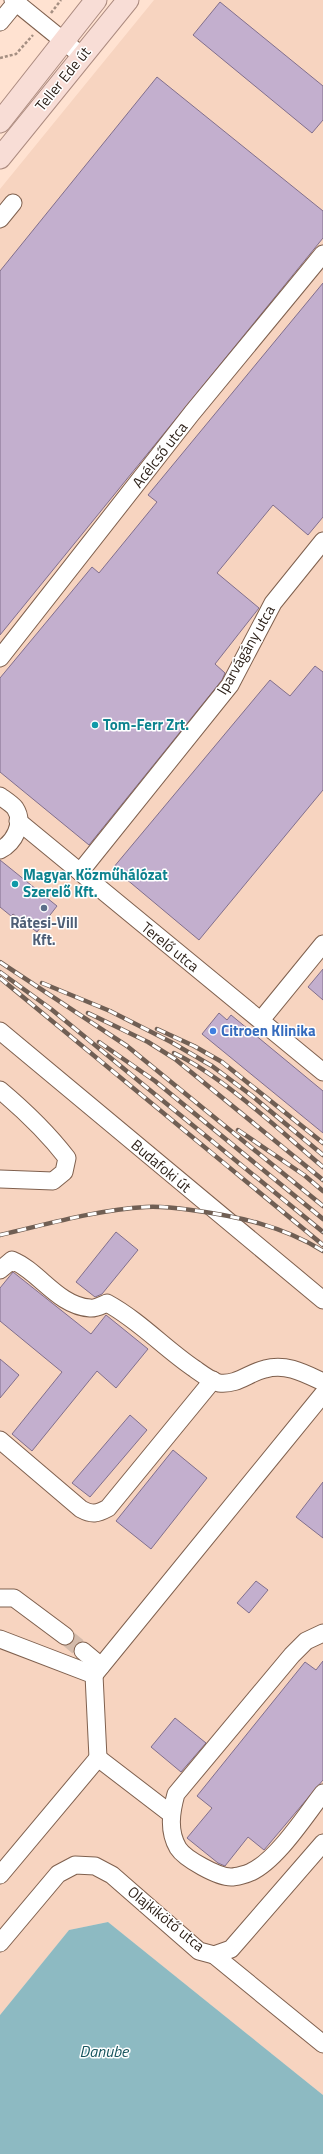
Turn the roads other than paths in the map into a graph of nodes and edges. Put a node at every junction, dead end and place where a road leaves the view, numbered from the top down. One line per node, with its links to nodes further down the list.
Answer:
1 (96, 0): 5 (main road, Teller Ede út)
2 (128, 0): 6 (main road, Teller Ede út)
3 (16, 1): 4 (street); 5 (street)
4 (0, 22)
5 (63, 40): 6 (street); 7 (main road, Teller Ede út)
6 (82, 56): 8 (main road, Teller Ede út)
7 (0, 122)
8 (0, 158)
9 (14, 203): 10 (street)
10 (0, 219)
11 (323, 254): 13 (street, Acélcső utca)
12 (323, 541): 17 (street, Iparvágány utca)
13 (0, 658)
14 (0, 796): 15 (street)
15 (18, 821): 16 (street); 17 (street, Terelő utca)
16 (0, 850)
17 (80, 872): 19 (street, Terelő utca)
18 (323, 944): 19 (street)
19 (261, 1020): 21 (street, Terelő utca)
20 (0, 1031): 25 (street, Budafoki út)
21 (323, 1072)
22 (0, 1090): 23 (street)
23 (0, 1179)
24 (0, 1270): 26 (street)
25 (323, 1300)
26 (213, 1380): 27 (street); 29 (street)
27 (323, 1382)
28 (323, 1394): 35 (street)
29 (0, 1440)
30 (0, 1598): 32 (street)
31 (323, 1633): 38 (street)
32 (65, 1636)
33 (0, 1639): 35 (street)
34 (83, 1651): 35 (street)
35 (98, 1670): 36 (street)
36 (98, 1758): 38 (street); 40 (street)
37 (323, 1793): 38 (street)
38 (171, 1814)
39 (323, 1843): 42 (street, Olajkikötő utca)
40 (0, 1875)
41 (0, 1944): 42 (street, Olajkikötő utca)
42 (214, 1955): 43 (street)
43 (323, 2044)

